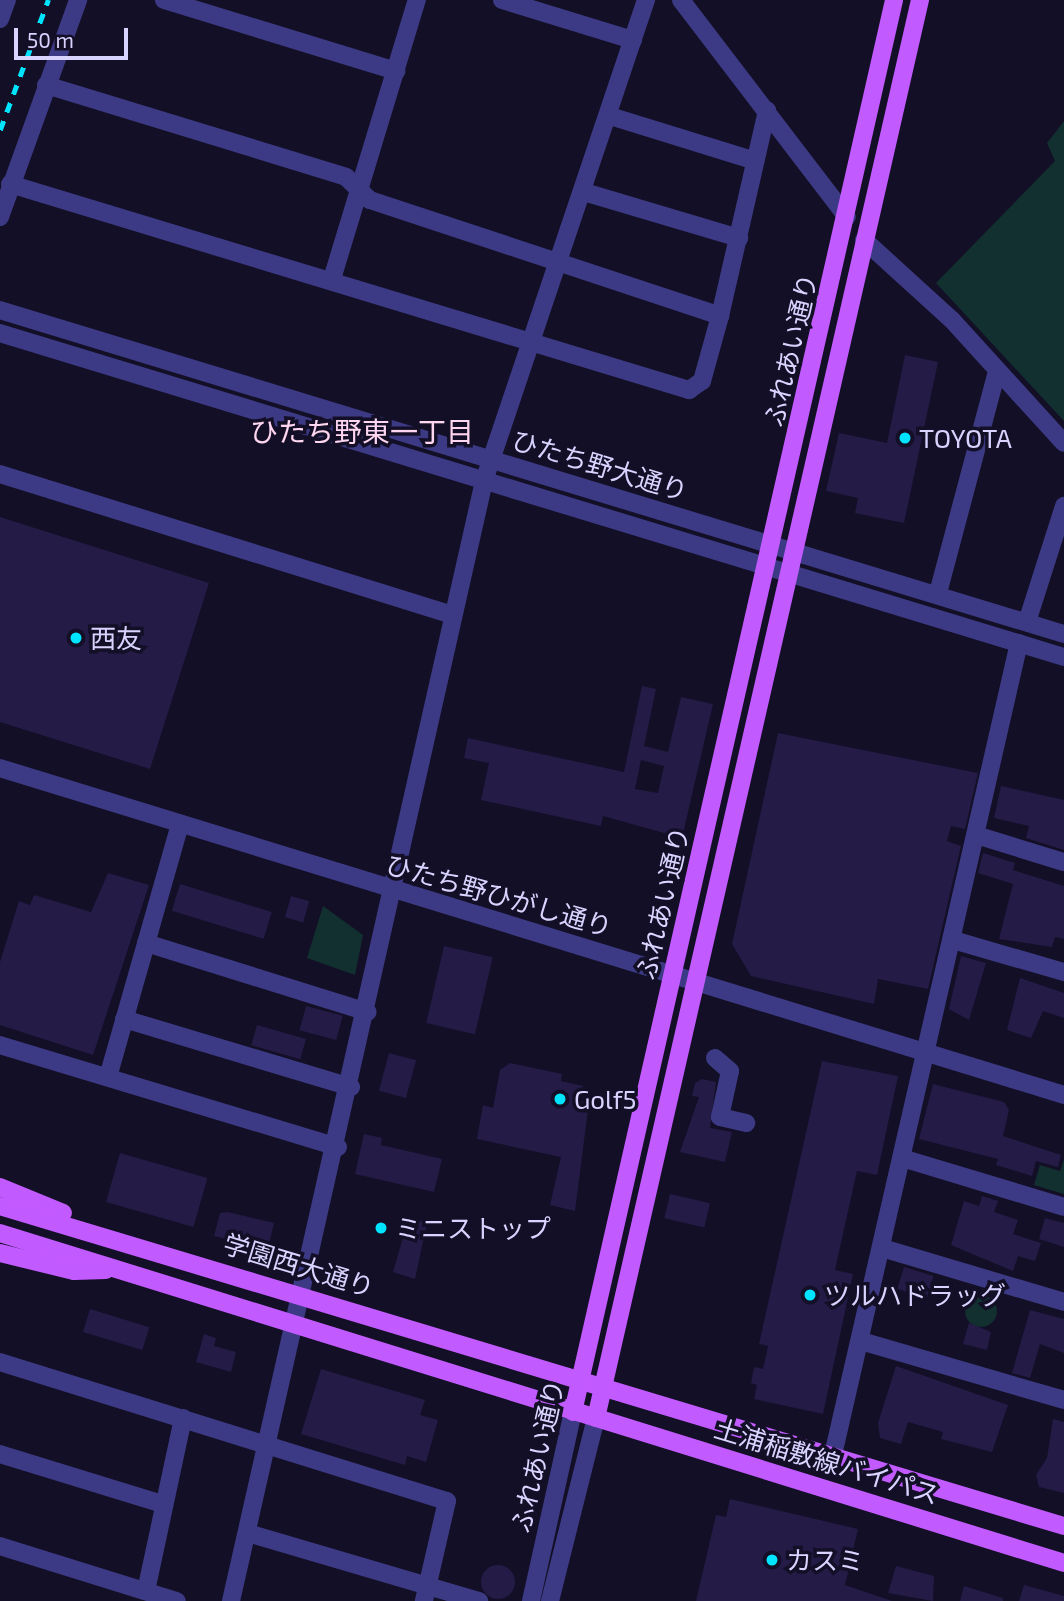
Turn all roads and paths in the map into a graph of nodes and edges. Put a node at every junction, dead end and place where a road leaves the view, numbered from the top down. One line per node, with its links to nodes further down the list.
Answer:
1 (7, 0): 10 (street)
2 (78, 0): 13 (street)
3 (164, 0): 12 (street)
4 (417, 0): 12 (street)
5 (504, 0): 11 (street)
6 (646, 0): 11 (street)
7 (681, 0): 14 (street)
8 (894, 0): 20 (main road)
9 (920, 0): 23 (main road)
10 (0, 19)
11 (633, 40): 15 (street)
12 (396, 71): 18 (street)
13 (46, 85): 17 (street); 18 (street)
14 (767, 110): 16 (street); 20 (street)
15 (610, 116): 16 (street); 19 (street)
16 (755, 161): 22 (street)
17 (10, 184): 21 (street); 25 (street)
18 (360, 191): 24 (street); 25 (street)
19 (584, 192): 22 (street); 24 (street)
20 (847, 217): 36 (main road, ふれあい通り)
21 (0, 218)
22 (739, 238): 27 (street)
23 (863, 240): 30 (street); 37 (main road, ふれあい通り)
24 (559, 262): 27 (street); 29 (street)
25 (332, 279): 29 (street)
26 (0, 310): 32 (street, ひたち野大通り)
27 (720, 316): 29 (street)
28 (0, 333): 34 (street, ひたち野大通り)
29 (532, 342): 32 (street)
30 (997, 371): 31 (street); 40 (street)
31 (1064, 443)
32 (493, 459): 34 (street); 36 (street, ひたち野大通り)
33 (0, 474): 41 (street)
34 (484, 481): 38 (street, ひたち野大通り); 41 (street)
35 (1064, 506): 42 (street)
36 (773, 545): 37 (street, ひたち野大通り); 38 (main road, ふれあい通り)
37 (794, 551): 39 (main road, ふれあい通り); 40 (street, ひたち野大通り)
38 (768, 566): 39 (street, ひたち野大通り); 54 (main road, ふれあい通り)
39 (788, 573): 44 (street, ひたち野大通り); 55 (main road, ふれあい通り)
40 (937, 593): 42 (street, ひたち野大通り)
41 (450, 614): 50 (street)
42 (1027, 622): 43 (street, ひたち野大通り)
43 (1064, 634)
44 (1019, 643): 45 (street, ひたち野大通り); 48 (street)
45 (1064, 657)
46 (0, 768): 47 (street, ひたち野ひがし通り)
47 (180, 824): 50 (street, ひたち野ひがし通り); 52 (street)
48 (976, 835): 49 (street); 51 (street)
49 (1064, 862)
50 (388, 890): 54 (street, ひたち野ひがし通り); 56 (street)
51 (953, 940): 53 (street); 59 (street)
52 (146, 943): 56 (street); 57 (street)
53 (1064, 972)
54 (673, 973): 55 (street, ひたち野ひがし通り); 80 (main road, ふれあい通り)
55 (697, 981): 59 (street, ひたち野ひがし通り); 81 (main road, ふれあい通り)
56 (368, 1012): 62 (street)
57 (124, 1019): 61 (street); 62 (street)
58 (0, 1045): 61 (street)
59 (929, 1054): 63 (street, ひたち野ひがし通り); 66 (street)
60 (715, 1058): 64 (street)
61 (108, 1077): 65 (street)
62 (351, 1087): 65 (street)
63 (1064, 1095)
64 (746, 1123)
65 (338, 1147): 75 (street)
66 (902, 1158): 69 (street); 72 (street)
67 (0, 1187): 71 (main road)
68 (0, 1206): 71 (main road, 学園西大通り)
69 (1064, 1207)
70 (0, 1233): 74 (main road)
71 (124, 1239): 75 (main road, 学園西大通り)
72 (882, 1248): 76 (street); 78 (street)
73 (0, 1253): 74 (main road)
74 (120, 1269): 77 (main road)
75 (302, 1294): 77 (street); 80 (main road, 学園西大通り)
76 (1064, 1302)
77 (295, 1326): 83 (main road); 86 (street)
78 (861, 1341): 82 (street); 88 (street)
79 (0, 1362): 84 (street)
80 (581, 1379): 81 (main road, 土浦稲敷線バイパス); 83 (main road, ふれあい通り)
81 (603, 1386): 85 (main road, ふれあい通り); 88 (main road, 土浦稲敷線バイパス)
82 (1064, 1400)
83 (573, 1412): 85 (main road, 土浦稲敷線バイパス); 99 (street, ふれあい通り)
84 (183, 1418): 86 (street); 89 (street)
85 (596, 1418): 93 (main road, 土浦稲敷線バイパス); 100 (street, ふれあい通り)
86 (269, 1444): 91 (street); 95 (street)
87 (0, 1454): 89 (street)
88 (833, 1455): 90 (main road, 土浦稲敷線バイパス)
89 (163, 1504): 94 (street)
90 (1064, 1526)
91 (248, 1533): 95 (street); 97 (street)
92 (0, 1546): 94 (street)
93 (1064, 1563)
94 (146, 1591): 96 (street)
95 (426, 1594): 98 (street)
96 (177, 1601)
97 (231, 1601)
98 (479, 1601)
99 (531, 1601)
100 (550, 1601)

